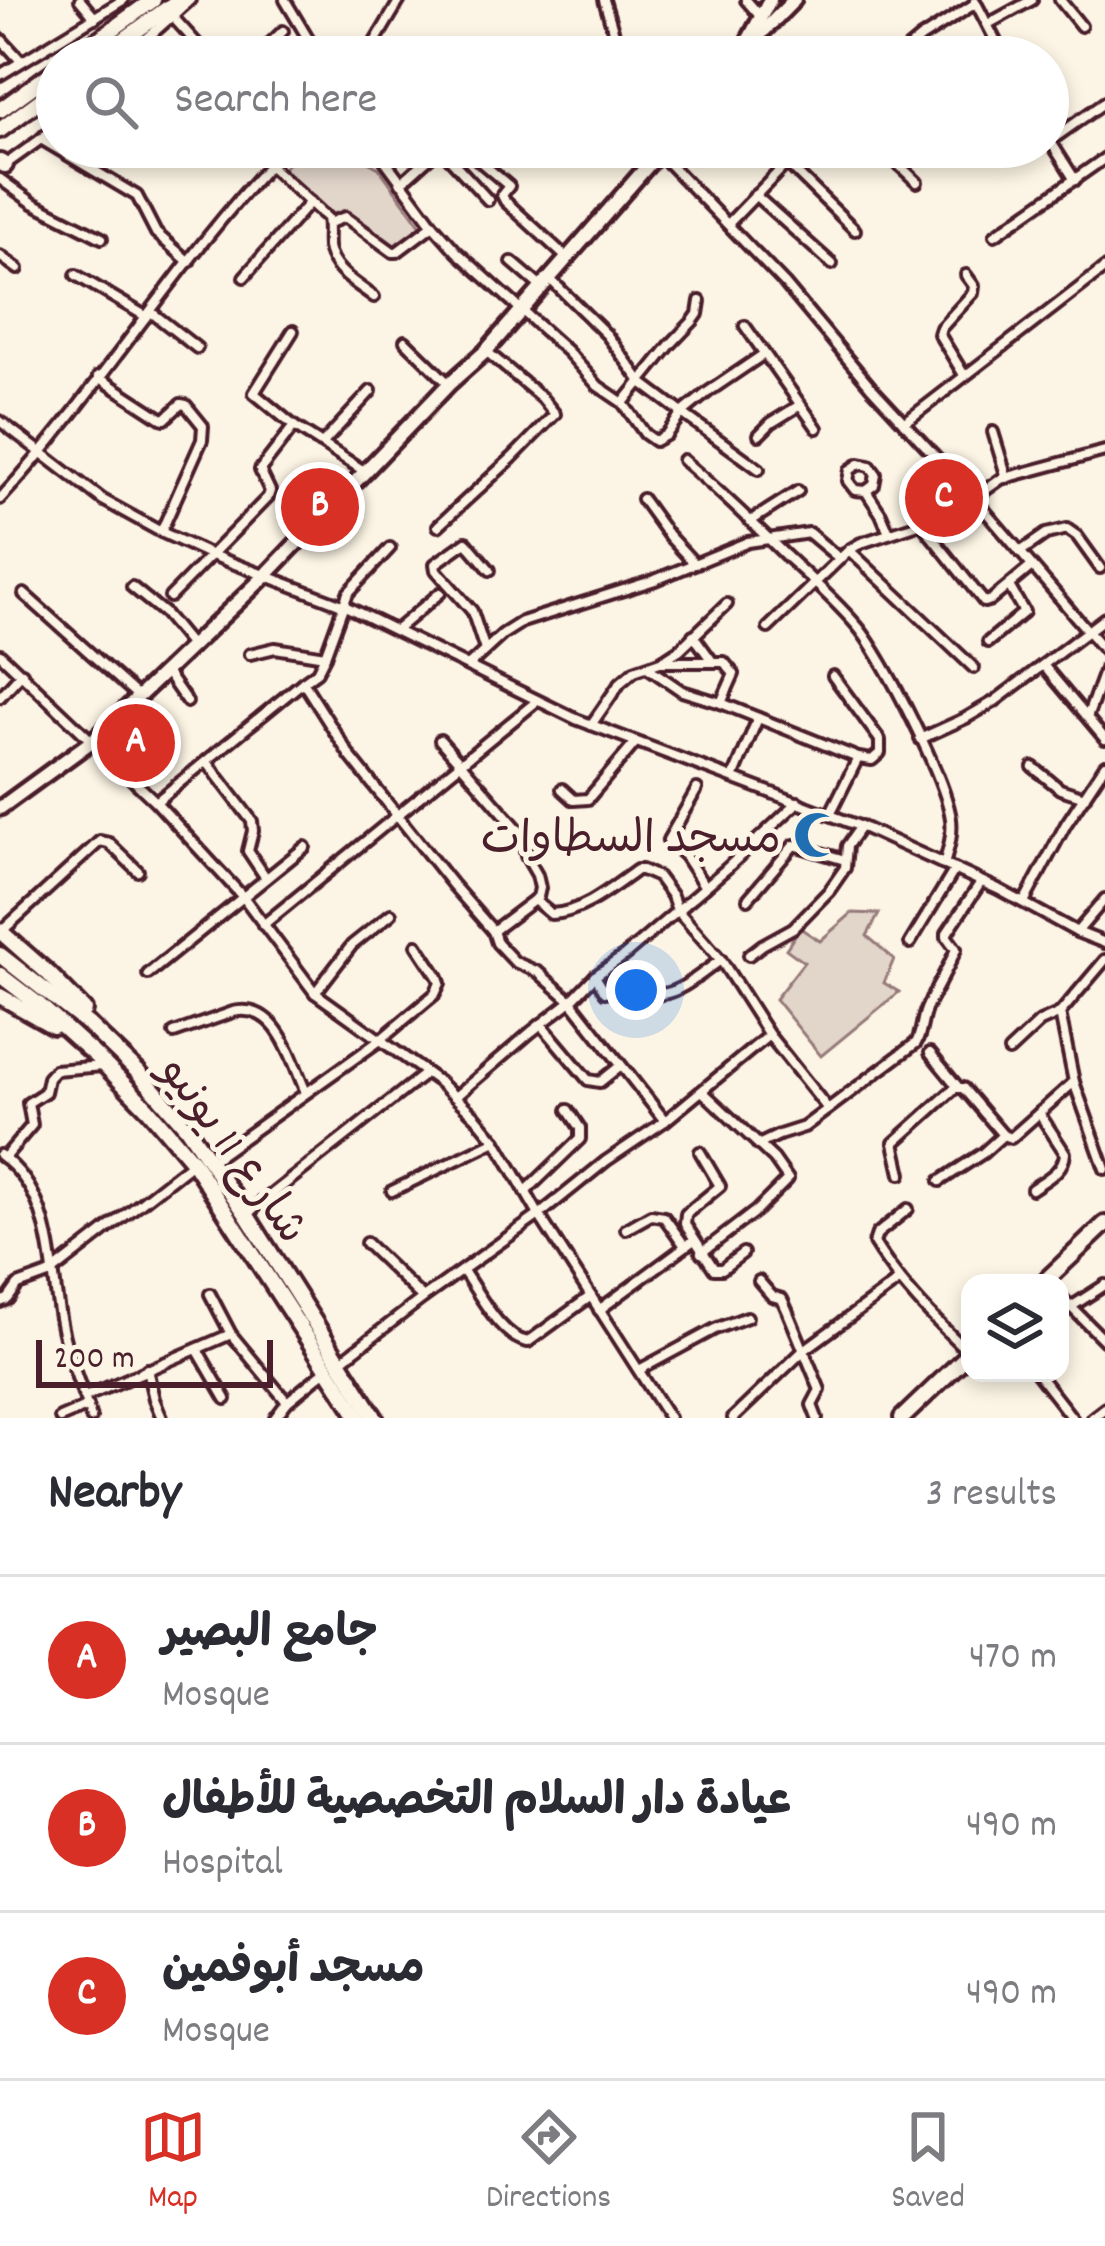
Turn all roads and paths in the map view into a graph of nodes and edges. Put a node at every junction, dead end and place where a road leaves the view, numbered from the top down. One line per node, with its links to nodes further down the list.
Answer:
1 (80, 0): 16 (street)
2 (123, 0): 16 (street)
3 (153, 0): 21 (main road)
4 (178, 0): 22 (main road)
5 (190, 0): 14 (street)
6 (285, 0): 26 (street)
7 (400, 0): 27 (street)
8 (604, 0): 28 (street)
9 (746, 0): 15 (street)
10 (1032, 0): 17 (street)
11 (1060, 0): 18 (street)
12 (782, 2): 15 (main road); 30 (main road)
13 (975, 2): 17 (street); 31 (street)
14 (172, 16): 23 (street); 24 (street)
15 (761, 17): 29 (main road)
16 (95, 18): 20 (street)
17 (988, 24): 32 (street)
18 (1081, 26)
19 (284, 31): 25 (street)
20 (65, 36)
21 (103, 36)
22 (129, 36)
23 (150, 36)
24 (190, 36)
25 (279, 36)
26 (307, 36)
27 (379, 36)
28 (615, 36)
29 (750, 36)
30 (755, 36)
31 (924, 36)
32 (994, 36)
33 (0, 38): 35 (street)
34 (36, 53): 35 (street)
35 (21, 62): 36 (street)
36 (0, 75)
37 (36, 91): 39 (main road)
38 (36, 96): 39 (main road)
39 (27, 100): 41 (main road); 43 (main road)
40 (1105, 103): 42 (street)
41 (0, 109)
42 (1069, 126)
43 (0, 133)
44 (36, 142): 59 (street)
45 (1105, 158): 60 (street)
46 (89, 168): 74 (street)
47 (267, 168): 74 (street)
48 (272, 168): 65 (street)
49 (390, 168): 62 (street)
50 (418, 168): 62 (street)
51 (459, 168): 64 (street)
52 (488, 168): 73 (street)
53 (643, 168): 73 (main road)
54 (675, 168): 67 (street)
55 (782, 168): 63 (street)
56 (792, 168): 69 (street)
57 (902, 168): 61 (street)
58 (1067, 168): 60 (street)
59 (1, 169): 71 (street)
60 (1075, 180): 70 (street)
61 (916, 182)
62 (401, 183): 68 (street)
63 (755, 195): 67 (street); 76 (street)
64 (488, 200)
65 (310, 202): 66 (street); 81 (street)
66 (329, 223): 68 (street); 83 (street)
67 (728, 224): 102 (street)
68 (433, 225): 85 (street)
69 (855, 230)
70 (995, 235)
71 (102, 238)
72 (0, 256): 78 (street)
73 (567, 258): 82 (main road)
74 (189, 262): 86 (street)
75 (512, 262): 82 (street)
76 (832, 264)
77 (1105, 268): 93 (street)
78 (18, 269)
79 (76, 275): 86 (street)
80 (966, 275): 93 (street)
81 (244, 277)
82 (545, 283): 85 (main road); 95 (street)
83 (374, 297)
84 (700, 301): 95 (street)
85 (520, 310): 91 (main road); 98 (street)
86 (149, 314): 90 (street); 94 (street)
87 (745, 326): 92 (street)
88 (293, 331): 103 (street)
89 (405, 341): 96 (street)
90 (197, 348)
91 (486, 351): 96 (main road); 121 (street)
92 (764, 354): 99 (street); 100 (street)
93 (964, 375): 102 (street)
94 (98, 377): 109 (street); 122 (street)
95 (642, 383): 98 (street); 100 (street)
96 (449, 384): 112 (main road)
97 (370, 391): 107 (street)
98 (622, 404): 100 (street)
99 (800, 405): 104 (street); 106 (street)
100 (682, 413): 111 (street)
101 (0, 421): 109 (street)
102 (904, 423): 118 (street)
103 (294, 426): 107 (street); 128 (street)
104 (817, 428)
105 (993, 432): 113 (street)
106 (759, 435)
107 (323, 443): 112 (street)
108 (1105, 451): 113 (street)
109 (42, 454): 116 (street); 122 (street)
110 (683, 460): 119 (street)
111 (759, 469)
112 (365, 471): 134 (main road)
113 (1007, 478): 118 (street)
114 (798, 491): 119 (street)
115 (866, 491): 123 (street)
116 (0, 499)
117 (642, 499): 130 (street)
118 (975, 499): 120 (street); 127 (street)
119 (751, 521): 124 (street)
120 (921, 523): 123 (street); 136 (street)
121 (438, 526)
122 (161, 532): 128 (street)
123 (889, 533): 126 (street)
124 (770, 539): 129 (street); 130 (street); 135 (street)
125 (390, 548): 142 (street)
126 (849, 550): 129 (street); 160 (street)
127 (1019, 552): 131 (street); 132 (street)
128 (209, 554): 134 (street); 140 (street)
129 (840, 559): 135 (street)
130 (694, 563): 150 (street)
131 (1032, 566): 136 (street); 146 (street)
132 (1100, 568)
133 (490, 570): 150 (street)
134 (265, 576): 142 (street); 149 (main road)
135 (815, 584): 144 (street); 174 (street)
136 (1009, 586): 148 (street)
137 (132, 587): 149 (street)
138 (440, 593): 145 (street)
139 (24, 594): 167 (street)
140 (170, 597)
141 (727, 604): 147 (street)
142 (345, 606): 145 (street); 154 (street)
143 (1105, 618): 146 (street)
144 (768, 628)
145 (396, 630): 158 (street)
146 (1088, 631): 151 (street); 157 (street)
147 (694, 634): 155 (street); 156 (street)
148 (988, 642)
149 (192, 647): 162 (main road)
150 (485, 651): 158 (street)
151 (1105, 651)
152 (0, 654): 163 (street)
153 (250, 654): 154 (street)
154 (325, 656): 165 (street)
155 (660, 662): 156 (street); 159 (street)
156 (713, 663): 170 (street)
157 (1043, 664): 171 (street); 174 (street)
158 (468, 666): 168 (street)
159 (647, 667): 170 (street); 173 (street)
160 (974, 668)
161 (1105, 669): 171 (street)
162 (166, 672): 167 (main road); 169 (street)
163 (22, 673): 166 (street); 176 (street)
164 (833, 676): 179 (street)
165 (302, 682): 180 (street); 192 (street)
166 (0, 697)
167 (139, 697): 176 (main road)
168 (537, 701): 173 (street); 181 (street)
169 (187, 702)
170 (721, 703): 172 (street)
171 (1087, 716): 175 (street)
172 (758, 718): 179 (street); 184 (street)
173 (591, 725): 178 (street)
174 (920, 739): 196 (street)
175 (1105, 739)
176 (92, 740): 188 (street); 190 (main road)
177 (440, 740): 181 (street)
178 (636, 742): 184 (street); 185 (street)
179 (858, 758): 191 (street)
180 (207, 762): 188 (street); 199 (street)
181 (461, 764): 192 (street); 205 (street)
182 (1105, 765): 187 (street)
183 (1033, 766): 187 (street)
184 (733, 778): 189 (street)
185 (562, 789)
186 (697, 789): 201 (street)
187 (1085, 797): 206 (street)
188 (156, 802): 202 (street)
189 (798, 802): 191 (street); 201 (street)
190 (0, 808)
191 (830, 814): 193 (street)
192 (399, 817): 209 (street); 211 (street)
193 (862, 826): 195 (street); 196 (street)
194 (305, 847): 199 (street)
195 (845, 860): 203 (street); 217 (street)
196 (944, 865): 197 (street)
197 (955, 869): 200 (street); 213 (street)
198 (138, 871): 210 (street)
199 (266, 878): 202 (street)
200 (981, 882): 206 (street); 242 (street)
201 (706, 887): 207 (street)
202 (244, 898): 209 (street); 220 (street)
203 (748, 899)
204 (1105, 899): 212 (street)
205 (534, 900): 207 (street); 211 (street)
206 (1024, 902): 212 (street)
207 (677, 910): 218 (street); 222 (street)
208 (391, 914): 223 (street)
209 (263, 925): 223 (street)
210 (1, 931): 231 (main road)
211 (493, 931): 225 (street)
212 (1077, 932): 214 (street)
213 (910, 943)
214 (1105, 943)
215 (417, 945): 230 (street)
216 (0, 955): 231 (main road, شارع 11 يونيو)
217 (749, 955)
218 (721, 960): 222 (street); 229 (street)
219 (1105, 960): 226 (street)
220 (148, 974)
221 (0, 975): 234 (main road, شارع 11 يونيو)
222 (595, 976): 225 (street)
223 (315, 993): 230 (street)
224 (0, 996): 234 (main road)
225 (572, 1001): 227 (street); 235 (street)
226 (1060, 1013): 232 (street); 237 (street)
227 (541, 1024): 235 (street); 241 (street)
228 (175, 1033): 239 (street)
229 (769, 1035): 240 (street); 242 (street)
230 (379, 1042): 236 (street); 239 (street)
231 (113, 1047): 251 (main road, شارع 11 يونيو)
232 (1009, 1051)
233 (930, 1052): 238 (street)
234 (102, 1062): 250 (street); 252 (main road, شارع 11 يونيو)
235 (620, 1066): 245 (street)
236 (426, 1073): 241 (street); 260 (street)
237 (1073, 1082): 244 (street); 253 (street)
238 (958, 1087): 246 (street); 254 (street)
239 (306, 1092): 251 (street)
240 (703, 1092): 245 (street); 248 (street)
241 (455, 1097): 247 (street)
242 (828, 1109): 248 (street)
243 (568, 1110): 258 (street)
244 (1039, 1113): 246 (street); 256 (street)
245 (665, 1121): 261 (street)
246 (1003, 1135): 255 (street)
247 (496, 1141): 257 (street); 258 (street)
248 (758, 1145): 267 (street)
249 (700, 1152): 265 (street)
250 (2, 1157): 270 (street)
251 (211, 1161): 260 (main road, شارع 11 يونيو)
252 (193, 1162): 270 (street); 291 (main road, شارع 11 يونيو)
253 (1105, 1169)
254 (901, 1174)
255 (940, 1181)
256 (1032, 1190)
257 (392, 1191)
258 (525, 1192): 261 (street)
259 (908, 1209): 273 (street)
260 (246, 1214): 291 (main road, شارع 11 يونيو)
261 (539, 1215): 269 (street); 277 (street)
262 (1105, 1224): 271 (main road)
263 (626, 1229): 265 (street)
264 (1105, 1234): 272 (main road)
265 (690, 1243): 267 (street); 283 (street)
266 (366, 1244): 278 (street)
267 (701, 1252): 268 (street)
268 (743, 1253)
269 (463, 1271): 277 (street); 278 (street)
270 (51, 1273): 279 (street); 297 (street)
271 (1052, 1274)
272 (1064, 1274)
273 (900, 1280): 287 (street); 289 (street)
274 (759, 1281): 289 (street)
275 (1104, 1287): 281 (street)
276 (210, 1294): 285 (street)
277 (590, 1296): 283 (street)
278 (423, 1298): 291 (street)
279 (0, 1302)
280 (1069, 1303): 281 (street)
281 (1073, 1306): 282 (street); 286 (street)
282 (1069, 1308)
283 (599, 1310): 293 (street)
284 (747, 1317): 293 (street)
285 (231, 1334): 288 (street); 298 (street)
286 (1105, 1341)
287 (961, 1345)
288 (197, 1349): 292 (street); 296 (street)
289 (803, 1351): 307 (street); 308 (street)
290 (961, 1362): 309 (main road)
291 (334, 1366): 298 (street); 305 (main road, شارع 11 يونيو); 306 (main road, شارع 11 يونيو)
292 (147, 1369): 297 (street); 303 (street)
293 (639, 1370): 300 (street)
294 (961, 1373): 310 (main road)
295 (1044, 1382): 311 (street)
296 (226, 1399)
297 (86, 1402): 301 (street); 302 (street)
298 (287, 1402): 304 (street)
299 (1105, 1408): 312 (street)
300 (667, 1417)
301 (60, 1418)
302 (91, 1418)
303 (162, 1418)
304 (275, 1418)
305 (358, 1418)
306 (375, 1418)
307 (733, 1418)
308 (817, 1418)
309 (902, 1418)
310 (914, 1418)
311 (1072, 1418)
312 (1092, 1418)

